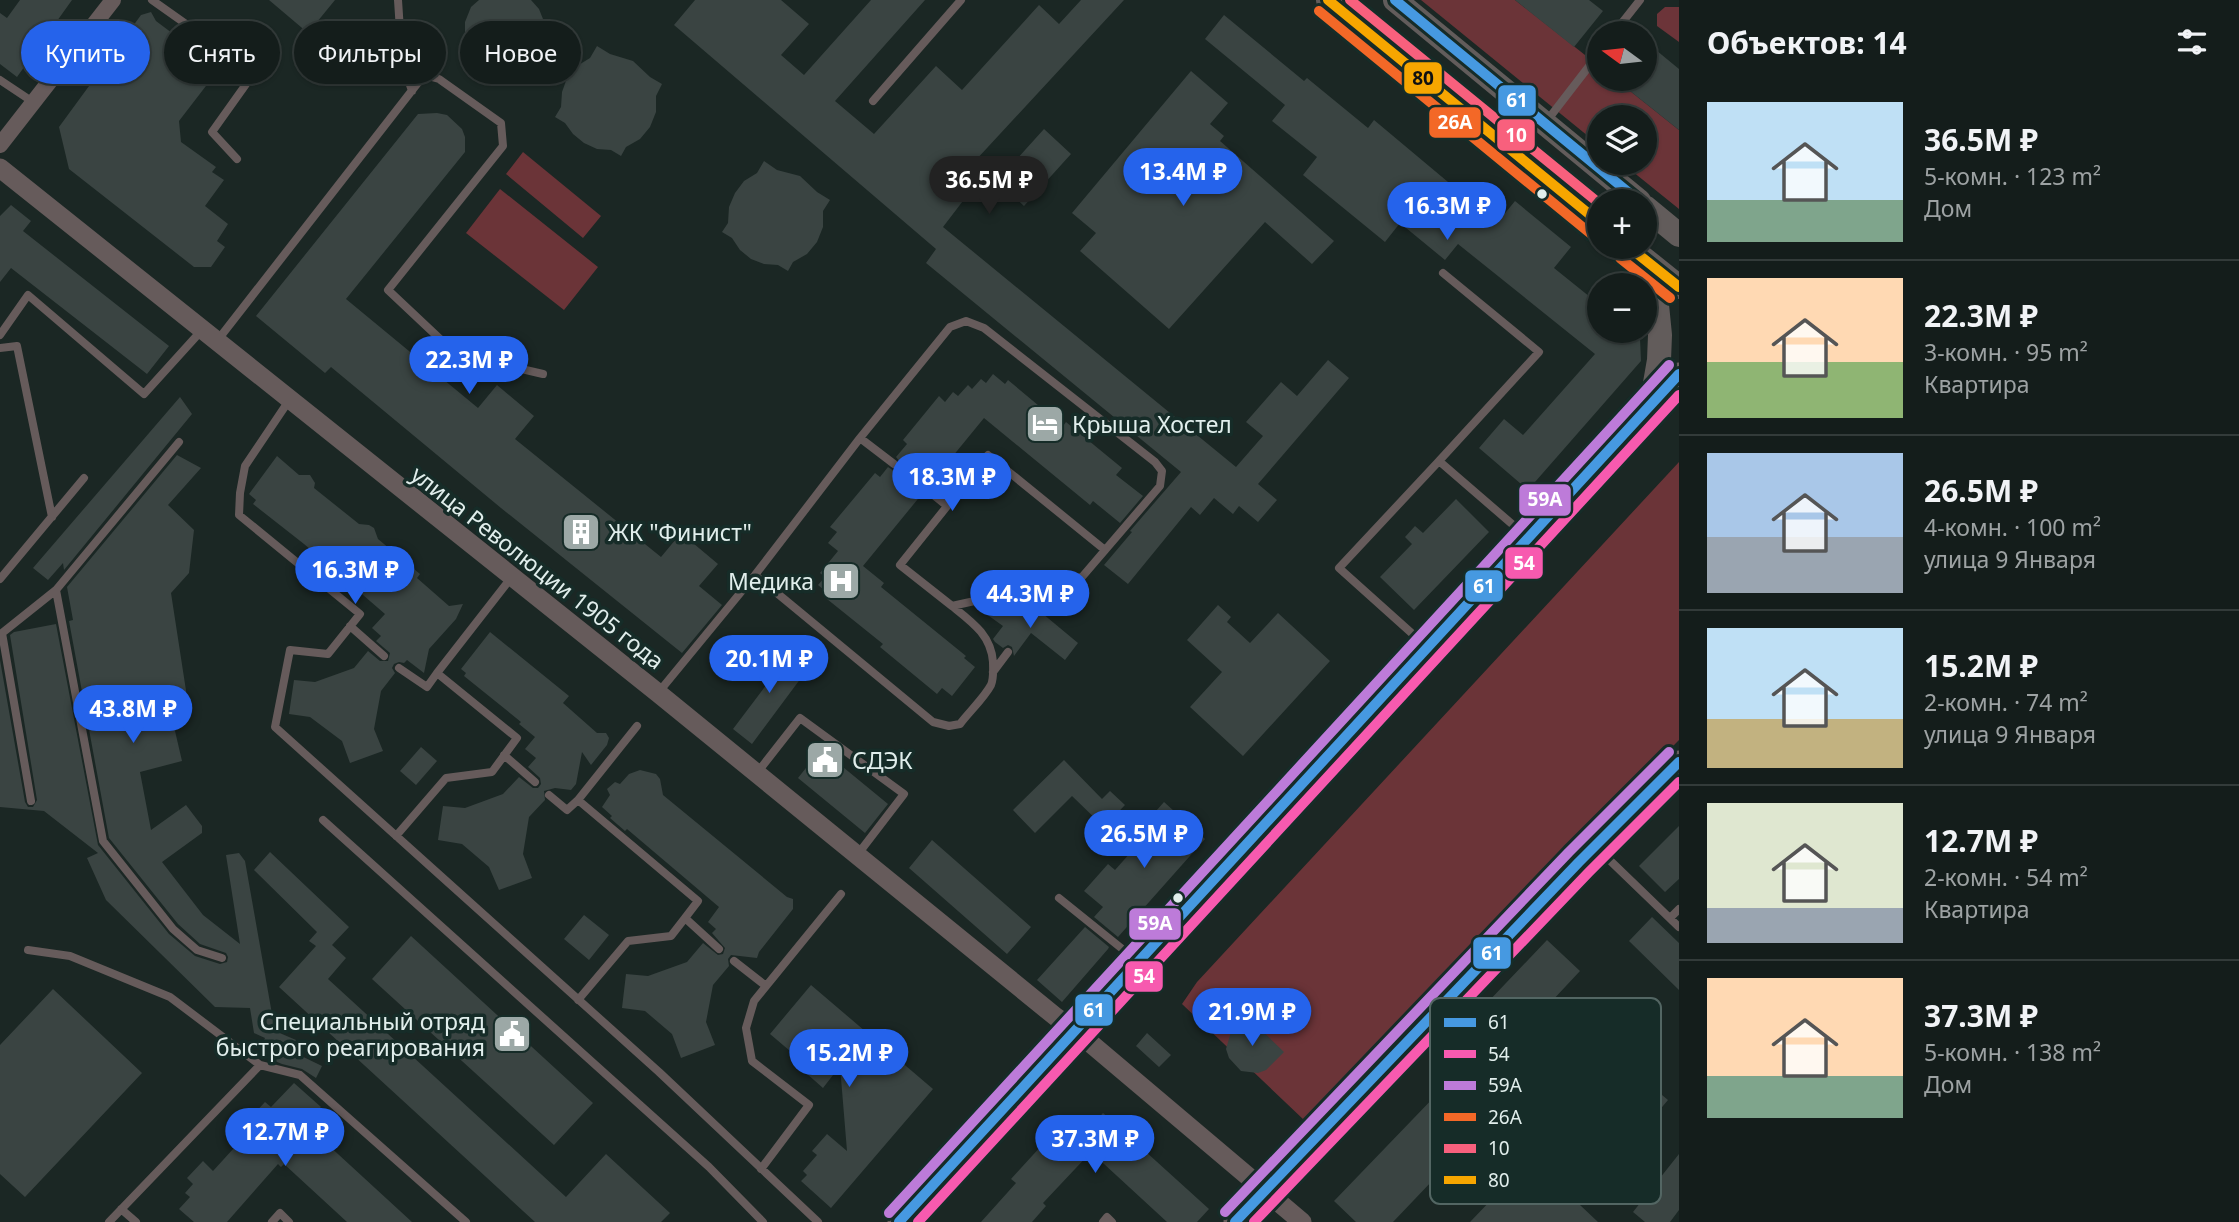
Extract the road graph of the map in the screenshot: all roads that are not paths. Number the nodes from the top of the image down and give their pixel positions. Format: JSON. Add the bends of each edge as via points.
{"nodes":[{"id":1,"x":113,"y":0,"type":"edge"},
{"id":2,"x":152,"y":0,"type":"edge"},
{"id":3,"x":398,"y":0,"type":"edge"},
{"id":4,"x":961,"y":0,"type":"edge"},
{"id":5,"x":1328,"y":0,"type":"edge"},
{"id":6,"x":1395,"y":0,"type":"edge"},
{"id":7,"x":1627,"y":0,"type":"edge"},
{"id":8,"x":1637,"y":3,"type":"edge"},
{"id":9,"x":1623,"y":21,"type":"edge"},
{"id":10,"x":1587,"y":69,"type":"edge"},
{"id":11,"x":0,"y":80,"type":"edge"},
{"id":12,"x":412,"y":91,"type":"junction"},
{"id":13,"x":873,"y":101,"type":"dead end"},
{"id":14,"x":33,"y":102,"type":"junction"},
{"id":15,"x":1545,"y":123,"type":"junction"},
{"id":16,"x":0,"y":145,"type":"edge"},
{"id":17,"x":237,"y":159,"type":"dead end"},
{"id":18,"x":0,"y":167,"type":"edge"},
{"id":19,"x":1625,"y":189,"type":"edge"},
{"id":20,"x":1587,"y":212,"type":"edge"},
{"id":21,"x":1657,"y":217,"type":"edge"},
{"id":22,"x":1679,"y":235,"type":"edge"},
{"id":23,"x":1639,"y":259,"type":"edge"},
{"id":24,"x":1643,"y":259,"type":"edge"},
{"id":25,"x":1443,"y":273,"type":"dead end"},
{"id":26,"x":1679,"y":287,"type":"edge"},
{"id":27,"x":0,"y":335,"type":"edge"},
{"id":28,"x":210,"y":335,"type":"junction"},
{"id":29,"x":0,"y":348,"type":"edge"},
{"id":30,"x":543,"y":373,"type":"dead end"},
{"id":31,"x":1679,"y":374,"type":"edge"},
{"id":32,"x":290,"y":400,"type":"junction"},
{"id":33,"x":1651,"y":406,"type":"junction"},
{"id":34,"x":860,"y":438,"type":"junction"},
{"id":35,"x":179,"y":442,"type":"dead end"},
{"id":36,"x":1440,"y":461,"type":"junction"},
{"id":37,"x":894,"y":464,"type":"dead end"},
{"id":38,"x":84,"y":478,"type":"dead end"},
{"id":39,"x":926,"y":489,"type":"dead end"},
{"id":40,"x":947,"y":506,"type":"junction"},
{"id":41,"x":52,"y":517,"type":"junction"},
{"id":42,"x":1529,"y":539,"type":"junction"},
{"id":43,"x":1105,"y":550,"type":"junction"},
{"id":44,"x":755,"y":575,"type":"junction"},
{"id":45,"x":511,"y":578,"type":"junction"},
{"id":46,"x":0,"y":579,"type":"edge"},
{"id":47,"x":56,"y":590,"type":"junction"},
{"id":48,"x":952,"y":606,"type":"junction"},
{"id":49,"x":350,"y":626,"type":"junction"},
{"id":50,"x":1,"y":634,"type":"edge"},
{"id":51,"x":1428,"y":648,"type":"junction"},
{"id":52,"x":1008,"y":652,"type":"dead end"},
{"id":53,"x":384,"y":656,"type":"dead end"},
{"id":54,"x":399,"y":668,"type":"dead end"},
{"id":55,"x":993,"y":672,"type":"junction"},
{"id":56,"x":437,"y":673,"type":"junction"},
{"id":57,"x":658,"y":693,"type":"junction"},
{"id":58,"x":637,"y":726,"type":"dead end"},
{"id":59,"x":504,"y":755,"type":"junction"},
{"id":60,"x":1679,"y":762,"type":"edge"},
{"id":61,"x":757,"y":773,"type":"junction"},
{"id":62,"x":535,"y":782,"type":"dead end"},
{"id":63,"x":549,"y":795,"type":"dead end"},
{"id":64,"x":578,"y":800,"type":"junction"},
{"id":65,"x":31,"y":801,"type":"dead end"},
{"id":66,"x":323,"y":820,"type":"dead end"},
{"id":67,"x":396,"y":836,"type":"junction"},
{"id":68,"x":1596,"y":847,"type":"junction"},
{"id":69,"x":858,"y":854,"type":"junction"},
{"id":70,"x":841,"y":894,"type":"dead end"},
{"id":71,"x":1059,"y":898,"type":"dead end"},
{"id":72,"x":1679,"y":909,"type":"edge"},
{"id":73,"x":685,"y":918,"type":"junction"},
{"id":74,"x":1670,"y":918,"type":"junction"},
{"id":75,"x":1679,"y":928,"type":"edge"},
{"id":76,"x":719,"y":949,"type":"dead end"},
{"id":77,"x":28,"y":950,"type":"dead end"},
{"id":78,"x":222,"y":958,"type":"dead end"},
{"id":79,"x":734,"y":961,"type":"dead end"},
{"id":80,"x":1139,"y":962,"type":"junction"},
{"id":81,"x":765,"y":986,"type":"junction"},
{"id":82,"x":1449,"y":998,"type":"edge"},
{"id":83,"x":578,"y":1000,"type":"junction"},
{"id":84,"x":1430,"y":1018,"type":"edge"},
{"id":85,"x":1076,"y":1031,"type":"junction"},
{"id":86,"x":260,"y":1065,"type":"junction"},
{"id":87,"x":761,"y":1169,"type":"junction"},
{"id":88,"x":1264,"y":1192,"type":"junction"},
{"id":89,"x":121,"y":1209,"type":"junction"},
{"id":90,"x":109,"y":1222,"type":"edge"},
{"id":91,"x":136,"y":1222,"type":"edge"},
{"id":92,"x":272,"y":1222,"type":"edge"},
{"id":93,"x":289,"y":1222,"type":"edge"},
{"id":94,"x":466,"y":1222,"type":"edge"},
{"id":95,"x":763,"y":1222,"type":"edge"},
{"id":96,"x":818,"y":1222,"type":"edge"},
{"id":97,"x":899,"y":1222,"type":"edge"},
{"id":98,"x":1103,"y":1222,"type":"edge"},
{"id":99,"x":1112,"y":1222,"type":"edge"},
{"id":100,"x":1235,"y":1222,"type":"edge"},
{"id":101,"x":1302,"y":1222,"type":"edge"}],
"edges":[{"from":1,"to":14,"type":"street"},
{"from":2,"to":17,"type":"lane","via":[[234,58],[249,80],[212,132]]},
{"from":3,"to":12,"type":"lane","via":[[402,61]]},
{"from":4,"to":13,"type":"lane"},
{"from":5,"to":20,"type":"main road"},
{"from":6,"to":15,"type":"main road"},
{"from":7,"to":8,"type":"lane"},
{"from":8,"to":9,"type":"lane"},
{"from":10,"to":15,"type":"lane"},
{"from":11,"to":14,"type":"lane"},
{"from":12,"to":28,"type":"lane"},
{"from":12,"to":30,"type":"lane","via":[[424,75],[439,79],[501,123],[503,146],[388,290],[456,354]]},
{"from":14,"to":16,"type":"street"},
{"from":15,"to":19,"type":"main road"},
{"from":18,"to":28,"type":"street","name":"улица Революции 1905 года"},
{"from":21,"to":22,"type":"main road"},
{"from":23,"to":33,"type":"main road","via":[[1648,268],[1660,335]]},
{"from":24,"to":26,"type":"main road"},
{"from":25,"to":36,"type":"lane","via":[[1539,352]]},
{"from":27,"to":28,"type":"lane","via":[[28,295],[144,394]]},
{"from":28,"to":32,"type":"street","name":"улица Революции 1905 года"},
{"from":29,"to":41,"type":"lane","via":[[17,346]]},
{"from":31,"to":33,"type":"main road"},
{"from":32,"to":45,"type":"street","name":"улица Революции 1905 года"},
{"from":32,"to":49,"type":"lane","via":[[245,467],[240,515],[359,614]]},
{"from":33,"to":42,"type":"main road"},
{"from":34,"to":37,"type":"lane"},
{"from":34,"to":43,"type":"lane","via":[[950,327],[965,321],[984,328],[1162,471],[1160,486]]},
{"from":34,"to":44,"type":"lane"},
{"from":35,"to":47,"type":"lane"},
{"from":36,"to":42,"type":"lane"},
{"from":36,"to":51,"type":"lane","via":[[1339,568]]},
{"from":38,"to":41,"type":"lane"},
{"from":39,"to":40,"type":"lane"},
{"from":40,"to":43,"type":"lane","via":[[988,455]]},
{"from":40,"to":48,"type":"lane","via":[[900,565]]},
{"from":41,"to":46,"type":"lane"},
{"from":42,"to":51,"type":"main road"},
{"from":43,"to":48,"type":"lane","via":[[1082,577]]},
{"from":44,"to":55,"type":"lane","via":[[933,723],[960,724],[991,684]]},
{"from":44,"to":57,"type":"lane"},
{"from":45,"to":56,"type":"lane"},
{"from":45,"to":57,"type":"street","name":"улица Революции 1905 года"},
{"from":47,"to":50,"type":"lane"},
{"from":47,"to":78,"type":"lane","via":[[103,841],[173,929],[197,950]]},
{"from":48,"to":55,"type":"lane","via":[[995,648]]},
{"from":49,"to":53,"type":"lane"},
{"from":49,"to":67,"type":"lane","via":[[328,654],[290,650],[275,727]]},
{"from":50,"to":65,"type":"lane"},
{"from":51,"to":80,"type":"main road"},
{"from":52,"to":55,"type":"lane"},
{"from":54,"to":56,"type":"lane","via":[[427,687]]},
{"from":56,"to":59,"type":"lane","via":[[517,738]]},
{"from":57,"to":61,"type":"street","name":"улица Революции 1905 года"},
{"from":58,"to":64,"type":"lane"},
{"from":59,"to":62,"type":"lane"},
{"from":59,"to":67,"type":"lane","via":[[492,772],[446,778]]},
{"from":60,"to":68,"type":"main road"},
{"from":61,"to":69,"type":"street","name":"улица Революции 1905 года"},
{"from":61,"to":69,"type":"lane","via":[[800,718],[904,794]]},
{"from":63,"to":64,"type":"lane","via":[[567,810]]},
{"from":64,"to":73,"type":"lane","via":[[698,901]]},
{"from":66,"to":95,"type":"lane","via":[[709,1167]]},
{"from":67,"to":83,"type":"lane"},
{"from":68,"to":74,"type":"lane"},
{"from":68,"to":82,"type":"main road"},
{"from":69,"to":85,"type":"street","name":"улица Революции 1905 года"},
{"from":70,"to":81,"type":"lane"},
{"from":71,"to":80,"type":"lane"},
{"from":72,"to":74,"type":"lane"},
{"from":73,"to":76,"type":"lane"},
{"from":73,"to":83,"type":"lane","via":[[671,936],[628,941]]},
{"from":74,"to":75,"type":"lane"},
{"from":77,"to":86,"type":"lane","via":[[70,956],[170,997]]},
{"from":79,"to":81,"type":"lane"},
{"from":80,"to":85,"type":"main road"},
{"from":81,"to":87,"type":"lane","via":[[754,1000],[746,1028],[752,1061],[809,1105]]},
{"from":83,"to":87,"type":"lane"},
{"from":84,"to":88,"type":"main road"},
{"from":85,"to":88,"type":"street","name":"улица Революции 1905 года"},
{"from":85,"to":97,"type":"main road"},
{"from":86,"to":89,"type":"lane"},
{"from":86,"to":94,"type":"lane","via":[[300,1075]]},
{"from":87,"to":96,"type":"lane"},
{"from":88,"to":100,"type":"main road"},
{"from":88,"to":101,"type":"street","name":"улица Революции 1905 года"},
{"from":89,"to":90,"type":"lane"},
{"from":89,"to":91,"type":"lane"},
{"from":92,"to":93,"type":"lane","via":[[280,1213]]},
{"from":98,"to":99,"type":"lane","via":[[1107,1217]]}]}
